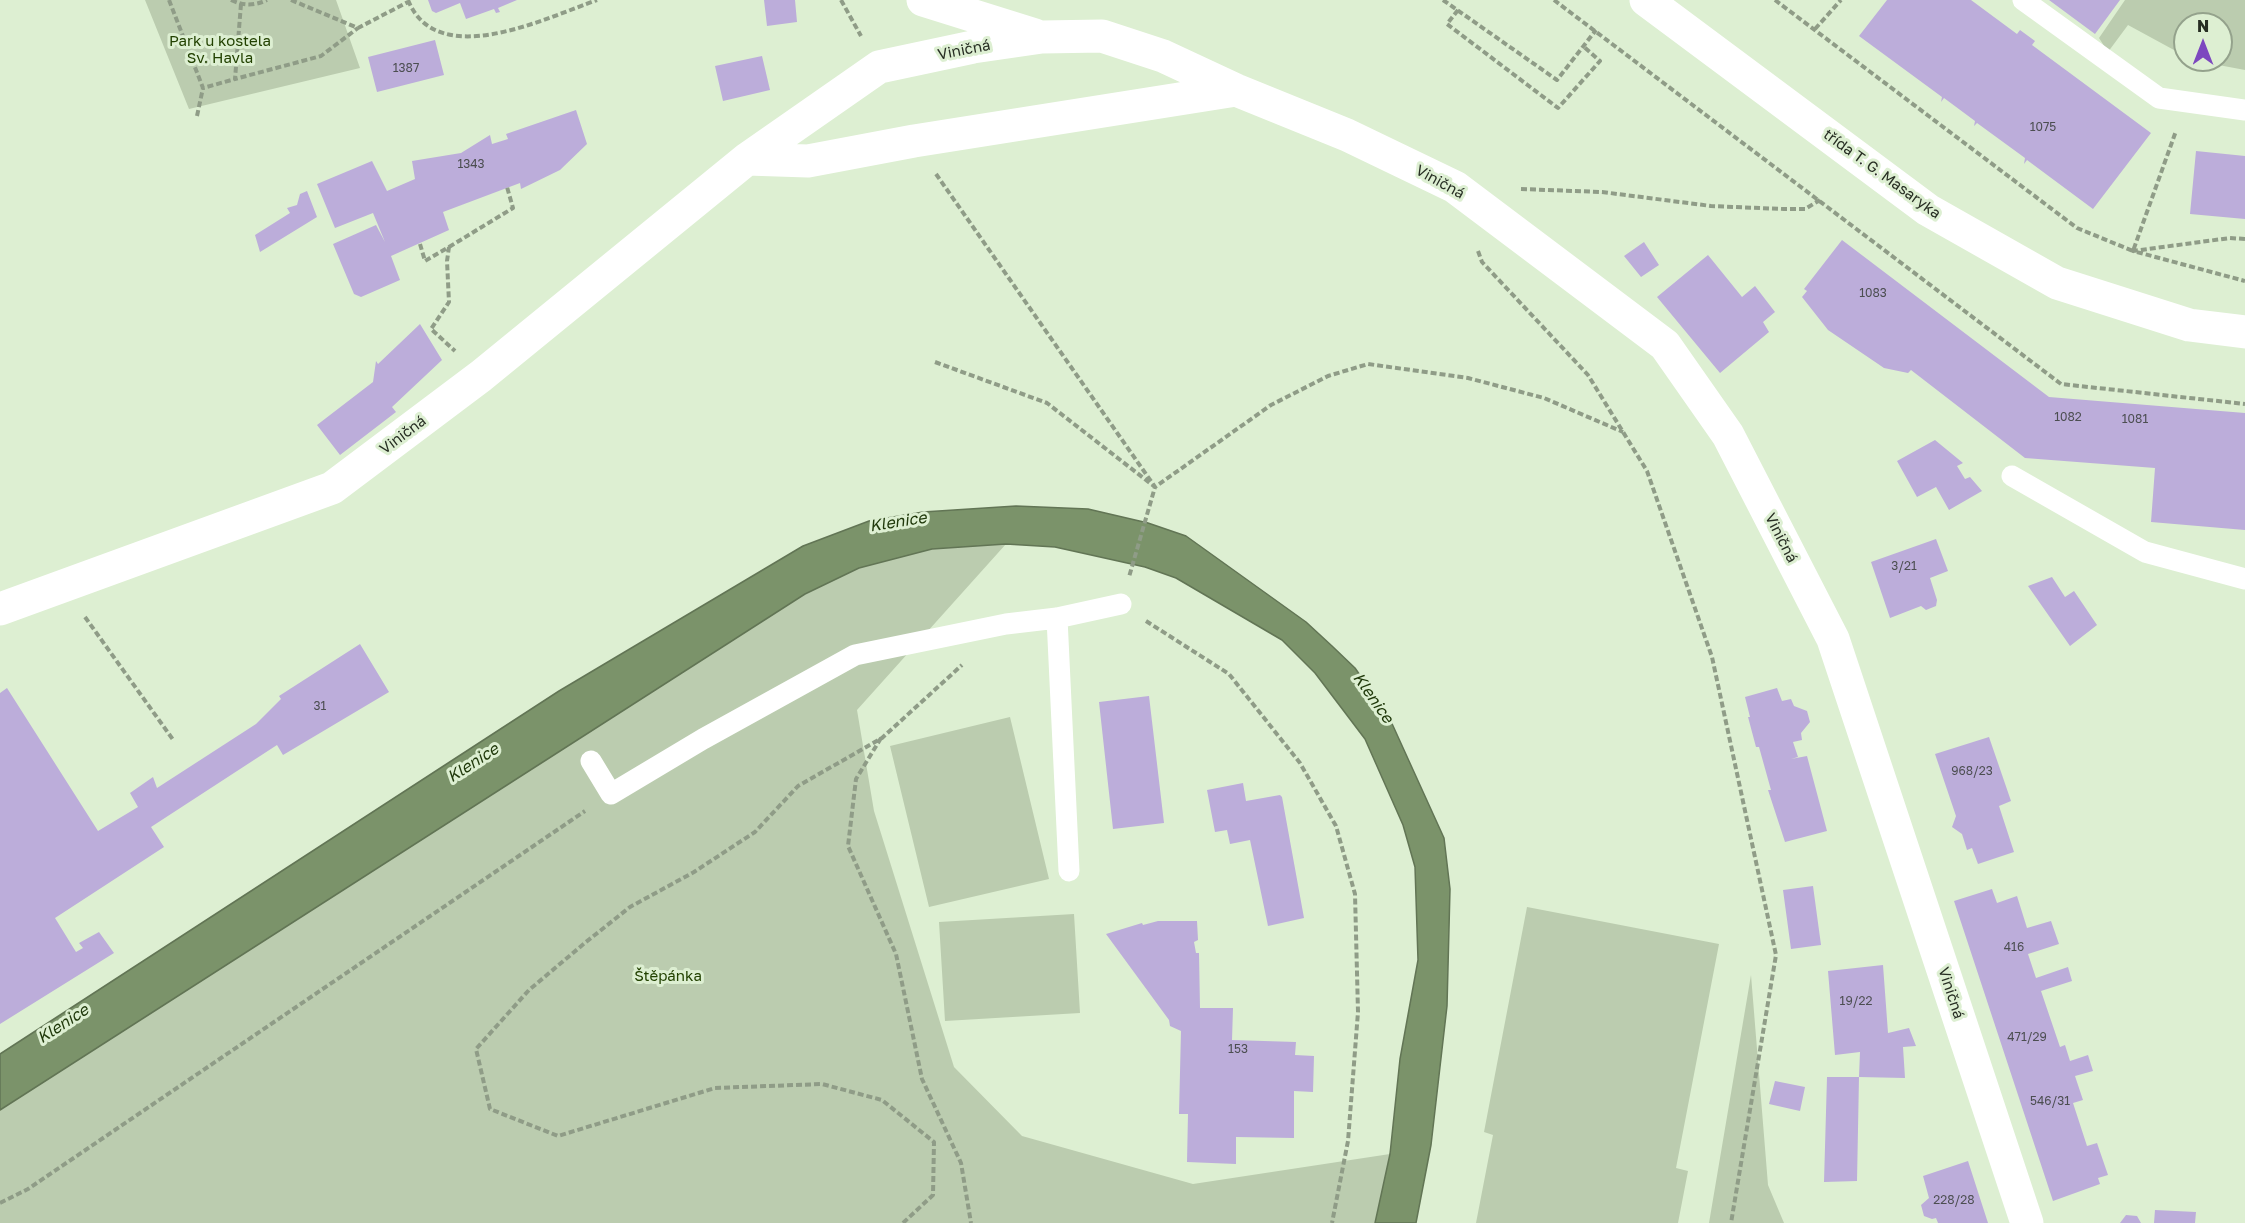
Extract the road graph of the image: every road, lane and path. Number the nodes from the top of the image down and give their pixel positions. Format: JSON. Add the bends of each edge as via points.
{"nodes":[{"id":1,"x":169,"y":0,"type":"edge"},
{"id":2,"x":231,"y":0,"type":"edge"},
{"id":3,"x":267,"y":0,"type":"edge"},
{"id":4,"x":291,"y":0,"type":"edge"},
{"id":5,"x":597,"y":0,"type":"edge"},
{"id":6,"x":923,"y":0,"type":"edge"},
{"id":7,"x":1443,"y":0,"type":"edge"},
{"id":8,"x":1554,"y":0,"type":"edge"},
{"id":9,"x":1646,"y":0,"type":"edge"},
{"id":10,"x":1775,"y":0,"type":"edge"},
{"id":11,"x":1841,"y":0,"type":"edge"},
{"id":12,"x":2023,"y":0,"type":"edge"},
{"id":13,"x":408,"y":1,"type":"edge"},
{"id":14,"x":242,"y":4,"type":"junction"},
{"id":15,"x":1458,"y":10,"type":"junction"},
{"id":16,"x":357,"y":28,"type":"junction"},
{"id":17,"x":1815,"y":29,"type":"junction"},
{"id":18,"x":1596,"y":30,"type":"junction"},
{"id":19,"x":1042,"y":37,"type":"junction"},
{"id":20,"x":1584,"y":47,"type":"junction"},
{"id":21,"x":235,"y":79,"type":"junction"},
{"id":22,"x":203,"y":88,"type":"junction"},
{"id":23,"x":1236,"y":90,"type":"junction"},
{"id":24,"x":2187,"y":102,"type":"junction"},
{"id":25,"x":2245,"y":110,"type":"edge"},
{"id":26,"x":196,"y":116,"type":"dead end"},
{"id":27,"x":914,"y":141,"type":"junction"},
{"id":28,"x":747,"y":159,"type":"junction"},
{"id":29,"x":507,"y":187,"type":"dead end"},
{"id":30,"x":1512,"y":189,"type":"dead end"},
{"id":31,"x":1820,"y":200,"type":"junction"},
{"id":32,"x":2245,"y":239,"type":"edge"},
{"id":33,"x":1475,"y":241,"type":"dead end"},
{"id":34,"x":420,"y":244,"type":"dead end"},
{"id":35,"x":449,"y":247,"type":"junction"},
{"id":36,"x":2133,"y":250,"type":"junction"},
{"id":37,"x":2245,"y":281,"type":"edge"},
{"id":38,"x":2245,"y":332,"type":"edge"},
{"id":39,"x":935,"y":362,"type":"dead end"},
{"id":40,"x":481,"y":376,"type":"junction"},
{"id":41,"x":2245,"y":404,"type":"edge"},
{"id":42,"x":1623,"y":432,"type":"junction"},
{"id":43,"x":2012,"y":476,"type":"dead end"},
{"id":44,"x":1155,"y":487,"type":"junction"},
{"id":45,"x":1131,"y":572,"type":"dead end"},
{"id":46,"x":2245,"y":579,"type":"edge"},
{"id":47,"x":1121,"y":604,"type":"joint"},
{"id":48,"x":0,"y":609,"type":"edge"},
{"id":49,"x":1058,"y":618,"type":"junction"},
{"id":50,"x":92,"y":626,"type":"dead end"},
{"id":51,"x":965,"y":662,"type":"dead end"},
{"id":52,"x":882,"y":738,"type":"junction"},
{"id":53,"x":174,"y":741,"type":"dead end"},
{"id":54,"x":591,"y":762,"type":"dead end"},
{"id":55,"x":611,"y":794,"type":"junction"},
{"id":56,"x":1069,"y":871,"type":"dead end"},
{"id":57,"x":0,"y":1203,"type":"edge"},
{"id":58,"x":903,"y":1223,"type":"edge"},
{"id":59,"x":971,"y":1223,"type":"edge"},
{"id":60,"x":1332,"y":1223,"type":"edge"},
{"id":61,"x":1731,"y":1223,"type":"edge"},
{"id":62,"x":2027,"y":1223,"type":"edge"}],
"edges":[{"from":1,"to":22,"type":"path"},
{"from":2,"to":14,"type":"path"},
{"from":3,"to":14,"type":"path","via":[[255,5]]},
{"from":4,"to":16,"type":"path"},
{"from":5,"to":13,"type":"path","via":[[506,33],[457,37],[425,27]]},
{"from":6,"to":19,"type":"street"},
{"from":7,"to":15,"type":"path"},
{"from":8,"to":18,"type":"path"},
{"from":9,"to":38,"type":"street","name":"třída T. G. Masaryka","via":[[1928,210],[2057,283],[2188,325]]},
{"from":10,"to":17,"type":"path"},
{"from":11,"to":17,"type":"path"},
{"from":12,"to":24,"type":"lane","via":[[2159,98]]},
{"from":13,"to":16,"type":"path"},
{"from":14,"to":21,"type":"path"},
{"from":15,"to":20,"type":"path","via":[[1557,81]]},
{"from":15,"to":20,"type":"path","via":[[1446,24],[1558,108],[1600,61]]},
{"from":16,"to":21,"type":"path","via":[[321,56]]},
{"from":17,"to":36,"type":"path","via":[[2077,228]]},
{"from":18,"to":20,"type":"path"},
{"from":18,"to":31,"type":"path"},
{"from":19,"to":23,"type":"street","name":"Viničná","via":[[1102,36],[1163,56]]},
{"from":19,"to":28,"type":"street","name":"Viničná","via":[[879,67]]},
{"from":21,"to":22,"type":"path"},
{"from":22,"to":26,"type":"path"},
{"from":23,"to":27,"type":"street"},
{"from":23,"to":62,"type":"street","name":"Viničná","via":[[1347,135],[1455,187],[1665,345],[1728,435],[1833,639]]},
{"from":24,"to":25,"type":"lane"},
{"from":24,"to":36,"type":"path"},
{"from":27,"to":28,"type":"street","via":[[808,161]]},
{"from":27,"to":44,"type":"path"},
{"from":28,"to":40,"type":"street","name":"Viničná"},
{"from":29,"to":35,"type":"path","via":[[513,208]]},
{"from":30,"to":31,"type":"path","via":[[1602,192],[1711,206],[1784,209],[1805,209]]},
{"from":31,"to":41,"type":"path","via":[[2061,384]]},
{"from":32,"to":36,"type":"path"},
{"from":33,"to":42,"type":"path","via":[[1482,262],[1588,375]]},
{"from":34,"to":35,"type":"path","via":[[425,261]]},
{"from":35,"to":40,"type":"path","via":[[449,302],[432,329]]},
{"from":36,"to":37,"type":"path"},
{"from":39,"to":44,"type":"path","via":[[1047,403]]},
{"from":40,"to":48,"type":"street","name":"Viničná","via":[[332,488]]},
{"from":42,"to":44,"type":"path","via":[[1544,398],[1468,378],[1368,364],[1328,376],[1271,405]]},
{"from":42,"to":61,"type":"path","via":[[1647,471],[1712,657],[1776,955]]},
{"from":43,"to":46,"type":"lane","via":[[2145,552]]},
{"from":44,"to":45,"type":"path"},
{"from":47,"to":49,"type":"lane"},
{"from":47,"to":60,"type":"path","via":[[1229,674],[1300,763],[1336,826],[1355,894],[1358,1011],[1348,1141]]},
{"from":49,"to":55,"type":"lane","via":[[1006,624],[855,655]]},
{"from":49,"to":56,"type":"lane"},
{"from":50,"to":53,"type":"path"},
{"from":51,"to":52,"type":"path"},
{"from":52,"to":58,"type":"path","via":[[798,786],[755,832],[630,907],[529,990],[476,1049],[489,1109],[558,1136],[715,1088],[822,1084],[882,1100],[934,1142],[933,1195]]},
{"from":52,"to":59,"type":"path","via":[[856,779],[848,846],[896,954],[922,1079],[962,1163]]},
{"from":54,"to":55,"type":"lane"},
{"from":55,"to":57,"type":"path","via":[[38,1182]]}]}
